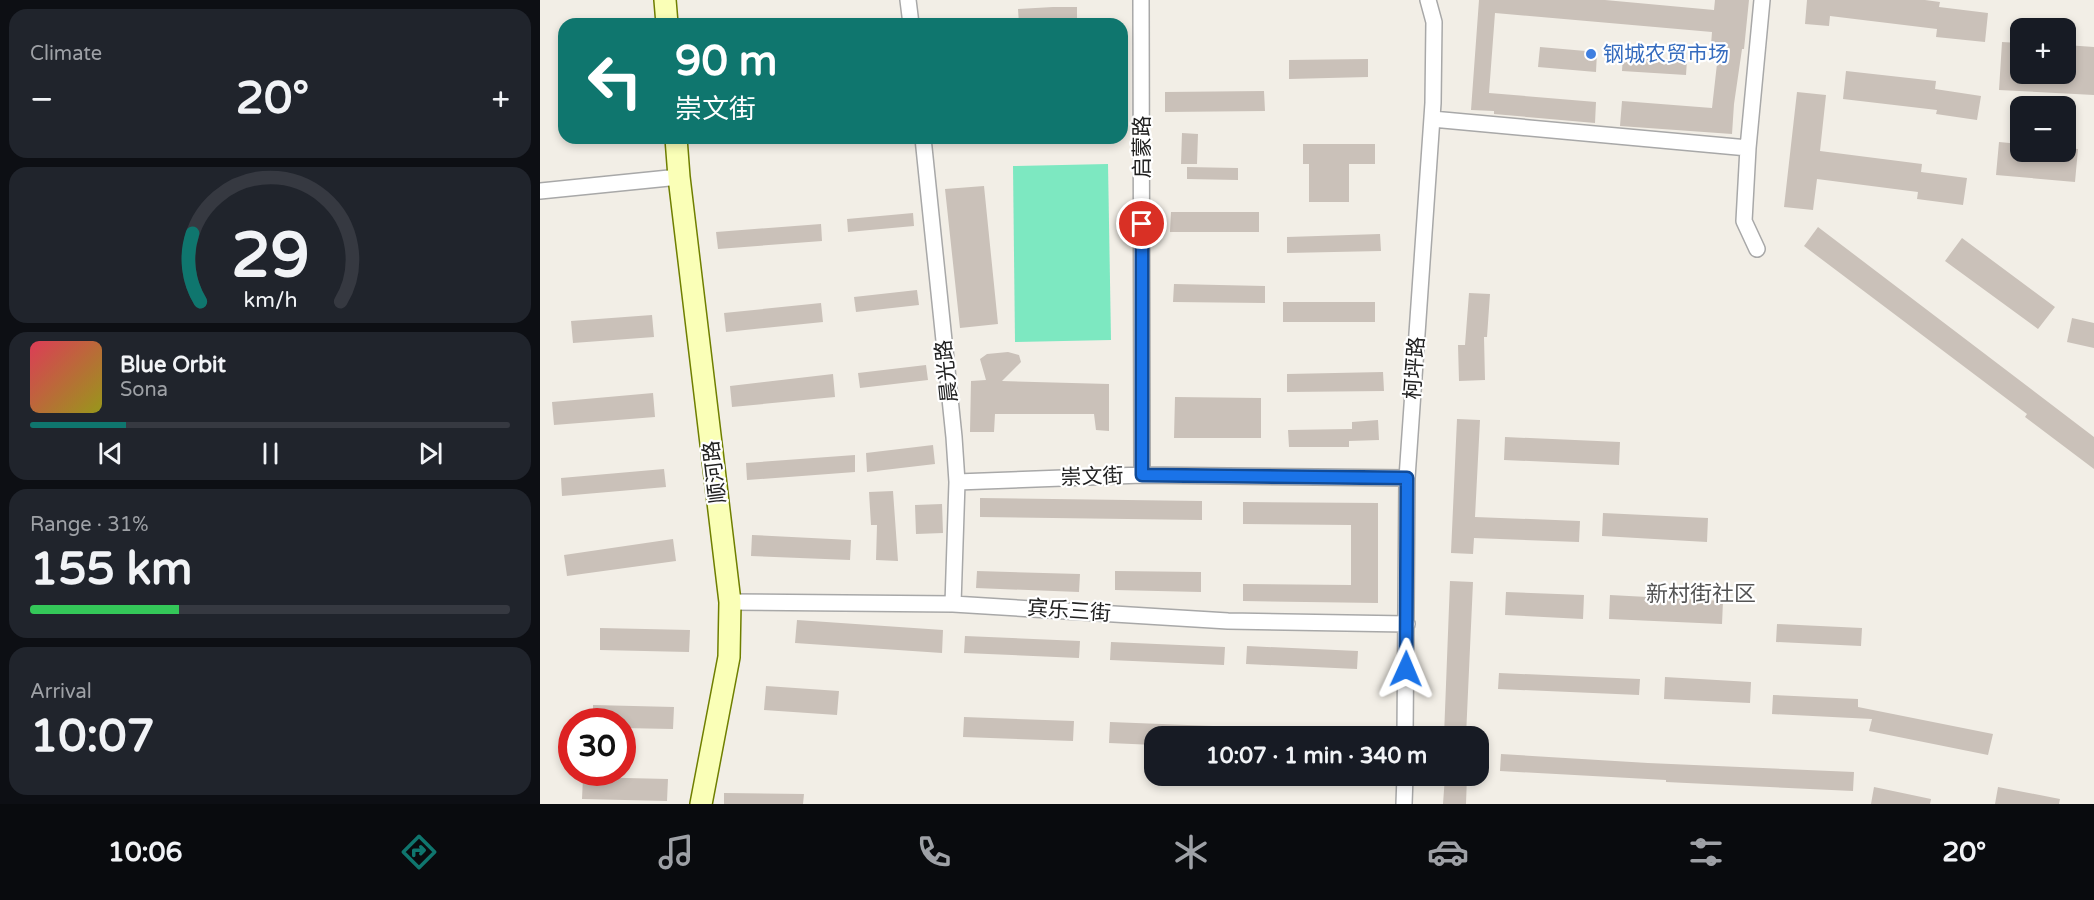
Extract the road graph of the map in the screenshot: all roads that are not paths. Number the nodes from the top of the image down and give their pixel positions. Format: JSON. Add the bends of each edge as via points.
{"nodes":[{"id":1,"x":665,"y":0,"type":"edge"},
{"id":2,"x":908,"y":0,"type":"edge"},
{"id":3,"x":1141,"y":0,"type":"edge"},
{"id":4,"x":1428,"y":0,"type":"edge"},
{"id":5,"x":1762,"y":0,"type":"edge"},
{"id":6,"x":666,"y":18,"type":"edge"},
{"id":7,"x":910,"y":18,"type":"edge"},
{"id":8,"x":1432,"y":119,"type":"junction"},
{"id":9,"x":676,"y":144,"type":"edge"},
{"id":10,"x":924,"y":144,"type":"edge"},
{"id":11,"x":1748,"y":148,"type":"junction"},
{"id":12,"x":679,"y":177,"type":"junction"},
{"id":13,"x":540,"y":191,"type":"edge"},
{"id":14,"x":1757,"y":249,"type":"dead end"},
{"id":15,"x":1142,"y":475,"type":"junction"},
{"id":16,"x":1407,"y":478,"type":"junction"},
{"id":17,"x":957,"y":482,"type":"junction"},
{"id":18,"x":730,"y":602,"type":"junction"},
{"id":19,"x":953,"y":604,"type":"junction"},
{"id":20,"x":1407,"y":624,"type":"junction"},
{"id":21,"x":1405,"y":726,"type":"edge"},
{"id":22,"x":1405,"y":786,"type":"edge"},
{"id":23,"x":701,"y":804,"type":"edge"},
{"id":24,"x":1404,"y":804,"type":"edge"}],
"edges":[{"from":1,"to":6,"type":"street"},
{"from":2,"to":7,"type":"street"},
{"from":3,"to":15,"type":"street","name":"启蒙路"},
{"from":4,"to":8,"type":"street","name":"柯坪路","via":[[1434,22]]},
{"from":5,"to":11,"type":"street"},
{"from":8,"to":11,"type":"street"},
{"from":8,"to":16,"type":"street","name":"柯坪路"},
{"from":9,"to":12,"type":"street","name":"顺河路"},
{"from":10,"to":17,"type":"street","name":"晨光路"},
{"from":11,"to":14,"type":"street","via":[[1744,221]]},
{"from":12,"to":13,"type":"street"},
{"from":12,"to":18,"type":"street","name":"顺河路"},
{"from":15,"to":16,"type":"street","name":"崇文街"},
{"from":15,"to":17,"type":"street","name":"崇文街"},
{"from":16,"to":20,"type":"street","name":"柯坪路"},
{"from":17,"to":19,"type":"street","name":"晨光路"},
{"from":18,"to":19,"type":"street","name":"宾乐三街"},
{"from":18,"to":23,"type":"street","name":"顺河路","via":[[729,657]]},
{"from":19,"to":20,"type":"street","name":"宾乐三街","via":[[1228,621]]},
{"from":20,"to":21,"type":"street","name":"柯坪路"},
{"from":22,"to":24,"type":"street"}]}
